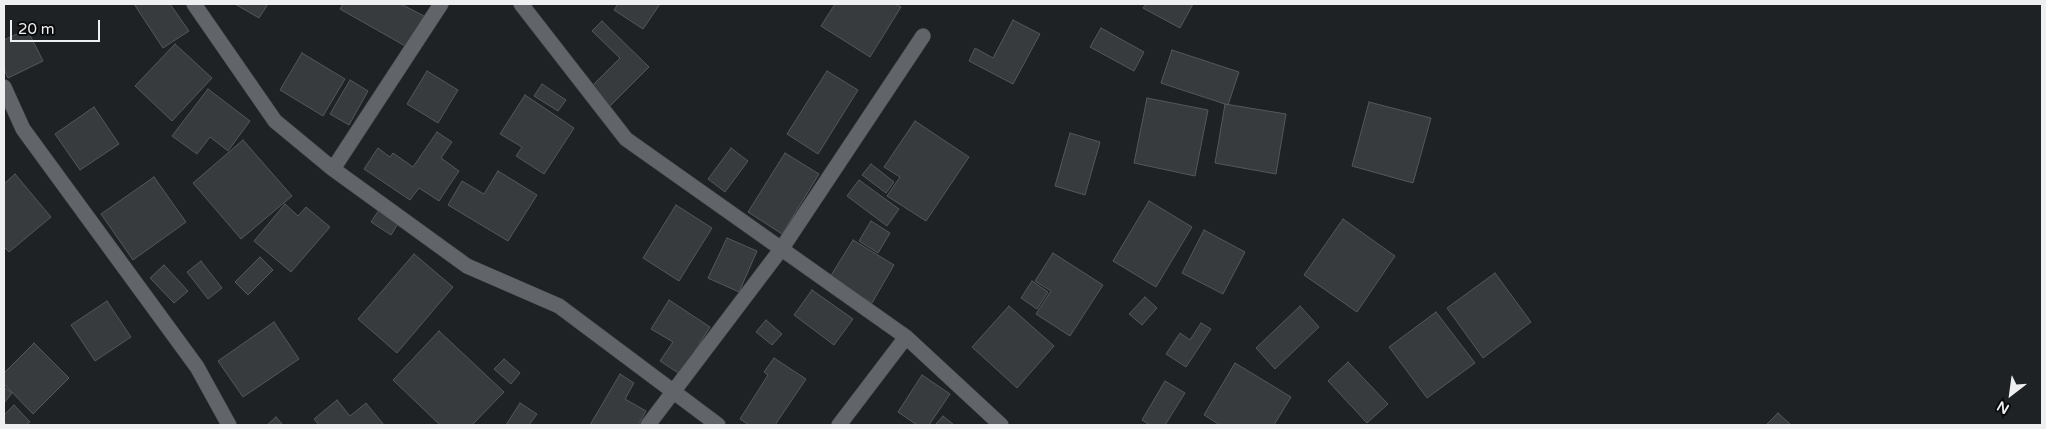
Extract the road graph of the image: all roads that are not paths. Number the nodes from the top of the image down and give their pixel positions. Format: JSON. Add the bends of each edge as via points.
{"nodes":[{"id":1,"x":194,"y":4,"type":"edge"},
{"id":2,"x":441,"y":4,"type":"edge"},
{"id":3,"x":521,"y":4,"type":"edge"},
{"id":4,"x":923,"y":36,"type":"dead end"},
{"id":5,"x":4,"y":87,"type":"edge"},
{"id":6,"x":333,"y":169,"type":"junction"},
{"id":7,"x":782,"y":248,"type":"junction"},
{"id":8,"x":906,"y":337,"type":"junction"},
{"id":9,"x":673,"y":392,"type":"junction"},
{"id":10,"x":228,"y":425,"type":"edge"},
{"id":11,"x":648,"y":425,"type":"edge"},
{"id":12,"x":718,"y":425,"type":"edge"},
{"id":13,"x":839,"y":425,"type":"edge"},
{"id":14,"x":1001,"y":425,"type":"edge"}],
"edges":[{"from":1,"to":6,"type":"street","via":[[275,121]]},
{"from":2,"to":6,"type":"street"},
{"from":3,"to":7,"type":"street","via":[[626,138]]},
{"from":4,"to":7,"type":"street"},
{"from":5,"to":10,"type":"street","via":[[23,129],[197,366]]},
{"from":6,"to":9,"type":"street","via":[[467,266],[559,306]]},
{"from":7,"to":8,"type":"street"},
{"from":7,"to":9,"type":"street"},
{"from":8,"to":13,"type":"street"},
{"from":8,"to":14,"type":"street"},
{"from":9,"to":11,"type":"street"},
{"from":9,"to":12,"type":"street"}]}
